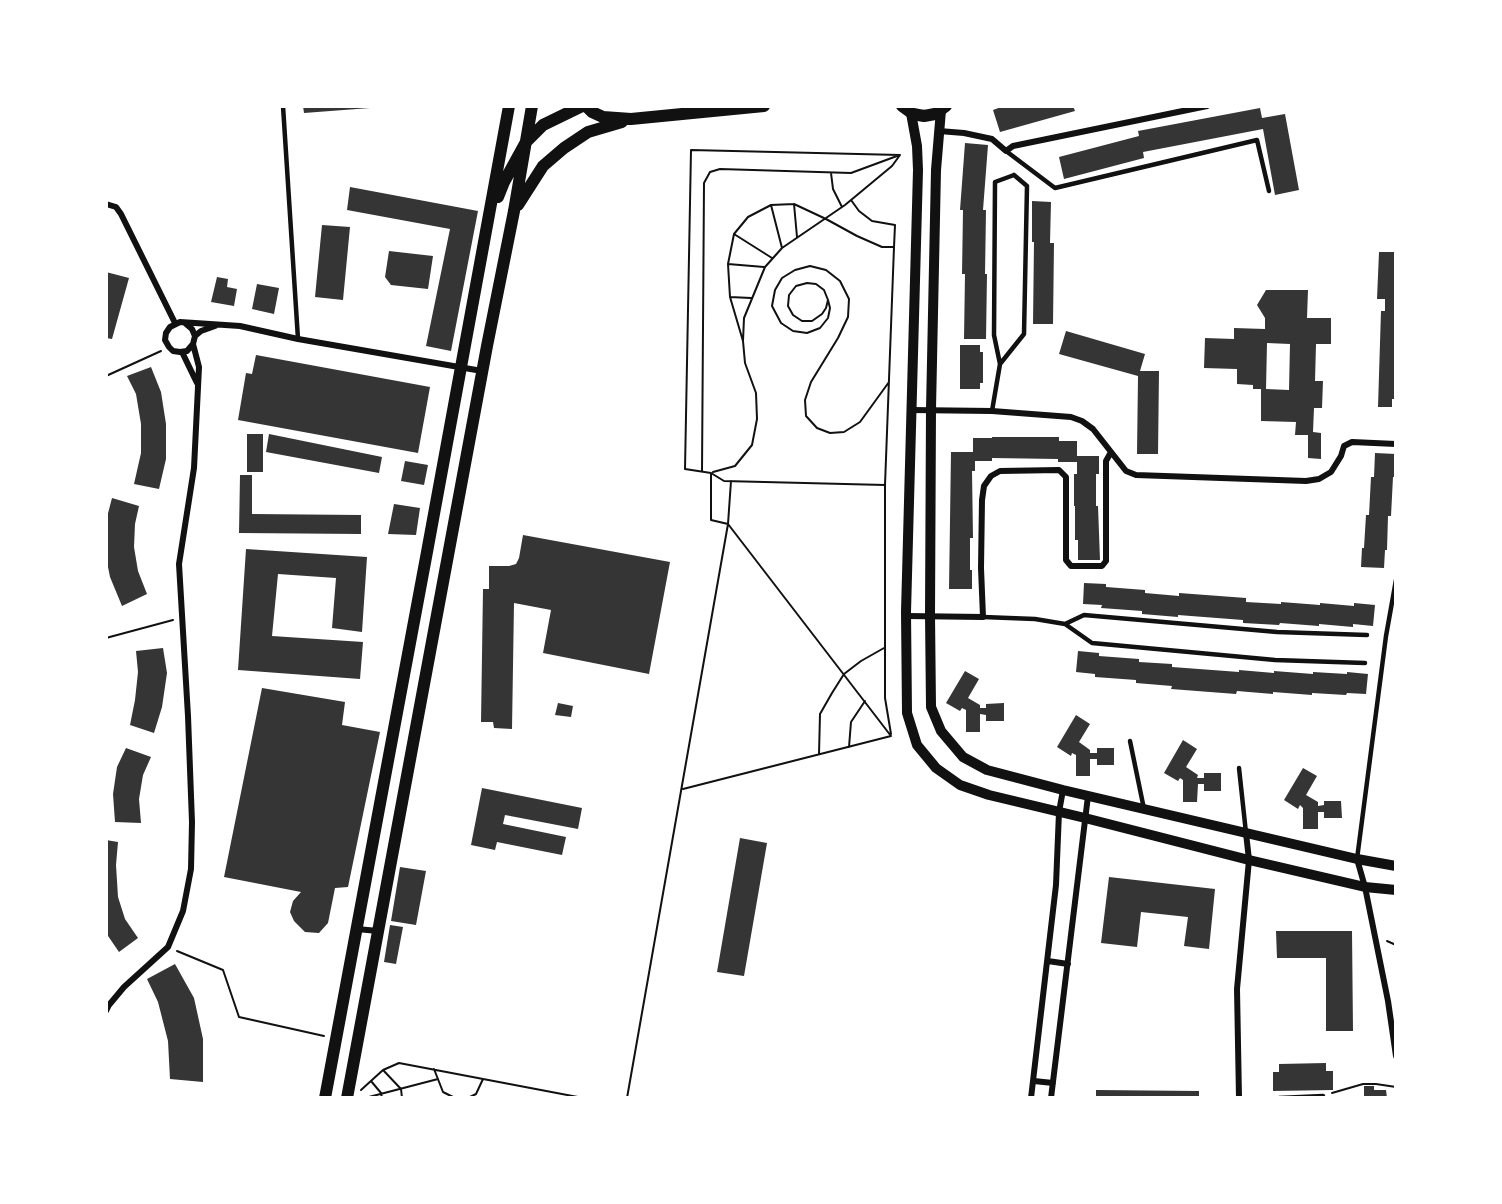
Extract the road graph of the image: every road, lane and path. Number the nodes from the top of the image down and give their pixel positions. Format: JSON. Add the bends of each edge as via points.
{"nodes":[{"id":1,"x":283,"y":106,"type":"edge"},
{"id":2,"x":509,"y":106,"type":"edge"},
{"id":3,"x":532,"y":106,"type":"edge"},
{"id":4,"x":584,"y":106,"type":"edge"},
{"id":5,"x":764,"y":106,"type":"edge"},
{"id":6,"x":1207,"y":106,"type":"edge"},
{"id":7,"x":943,"y":108,"type":"edge"},
{"id":8,"x":906,"y":110,"type":"edge"},
{"id":9,"x":631,"y":119,"type":"junction"},
{"id":10,"x":939,"y":131,"type":"junction"},
{"id":11,"x":526,"y":142,"type":"junction"},
{"id":12,"x":1006,"y":151,"type":"junction"},
{"id":13,"x":900,"y":155,"type":"junction"},
{"id":14,"x":1023,"y":164,"type":"junction"},
{"id":15,"x":831,"y":172,"type":"junction"},
{"id":16,"x":1014,"y":175,"type":"junction"},
{"id":17,"x":1269,"y":191,"type":"dead end"},
{"id":18,"x":851,"y":200,"type":"junction"},
{"id":19,"x":106,"y":204,"type":"edge"},
{"id":20,"x":794,"y":204,"type":"junction"},
{"id":21,"x":771,"y":205,"type":"junction"},
{"id":22,"x":842,"y":207,"type":"junction"},
{"id":23,"x":514,"y":211,"type":"junction"},
{"id":24,"x":826,"y":219,"type":"junction"},
{"id":25,"x":487,"y":226,"type":"junction"},
{"id":26,"x":734,"y":234,"type":"junction"},
{"id":27,"x":797,"y":238,"type":"junction"},
{"id":28,"x":894,"y":247,"type":"junction"},
{"id":29,"x":782,"y":248,"type":"junction"},
{"id":30,"x":773,"y":259,"type":"junction"},
{"id":31,"x":728,"y":264,"type":"junction"},
{"id":32,"x":765,"y":267,"type":"junction"},
{"id":33,"x":730,"y":297,"type":"junction"},
{"id":34,"x":753,"y":298,"type":"junction"},
{"id":35,"x":828,"y":300,"type":"junction"},
{"id":36,"x":175,"y":323,"type":"junction"},
{"id":37,"x":185,"y":323,"type":"junction"},
{"id":38,"x":218,"y":325,"type":"junction"},
{"id":39,"x":195,"y":336,"type":"junction"},
{"id":40,"x":298,"y":339,"type":"junction"},
{"id":41,"x":743,"y":341,"type":"junction"},
{"id":42,"x":194,"y":344,"type":"junction"},
{"id":43,"x":169,"y":347,"type":"junction"},
{"id":44,"x":182,"y":352,"type":"junction"},
{"id":45,"x":1000,"y":364,"type":"junction"},
{"id":46,"x":461,"y":367,"type":"junction"},
{"id":47,"x":482,"y":371,"type":"junction"},
{"id":48,"x":106,"y":376,"type":"edge"},
{"id":49,"x":889,"y":382,"type":"junction"},
{"id":50,"x":198,"y":383,"type":"junction"},
{"id":51,"x":930,"y":409,"type":"junction"},
{"id":52,"x":911,"y":410,"type":"junction"},
{"id":53,"x":992,"y":411,"type":"junction"},
{"id":54,"x":1395,"y":444,"type":"edge"},
{"id":55,"x":1111,"y":452,"type":"junction"},
{"id":56,"x":702,"y":471,"type":"junction"},
{"id":57,"x":711,"y":472,"type":"junction"},
{"id":58,"x":731,"y":481,"type":"junction"},
{"id":59,"x":885,"y":485,"type":"junction"},
{"id":60,"x":728,"y":524,"type":"junction"},
{"id":61,"x":1395,"y":580,"type":"edge"},
{"id":62,"x":930,"y":615,"type":"junction"},
{"id":63,"x":907,"y":616,"type":"junction"},
{"id":64,"x":982,"y":617,"type":"junction"},
{"id":65,"x":182,"y":618,"type":"junction"},
{"id":66,"x":1065,"y":624,"type":"junction"},
{"id":67,"x":1367,"y":635,"type":"dead end"},
{"id":68,"x":106,"y":638,"type":"edge"},
{"id":69,"x":884,"y":648,"type":"junction"},
{"id":70,"x":1365,"y":663,"type":"dead end"},
{"id":71,"x":844,"y":674,"type":"junction"},
{"id":72,"x":864,"y":701,"type":"junction"},
{"id":73,"x":891,"y":736,"type":"junction"},
{"id":74,"x":1131,"y":741,"type":"dead end"},
{"id":75,"x":849,"y":747,"type":"junction"},
{"id":76,"x":819,"y":754,"type":"junction"},
{"id":77,"x":1239,"y":768,"type":"dead end"},
{"id":78,"x":682,"y":790,"type":"junction"},
{"id":79,"x":1063,"y":790,"type":"junction"},
{"id":80,"x":1088,"y":796,"type":"junction"},
{"id":81,"x":1144,"y":809,"type":"junction"},
{"id":82,"x":1059,"y":812,"type":"junction"},
{"id":83,"x":1085,"y":818,"type":"junction"},
{"id":84,"x":1246,"y":833,"type":"junction"},
{"id":85,"x":1357,"y":859,"type":"junction"},
{"id":86,"x":1249,"y":860,"type":"junction"},
{"id":87,"x":1395,"y":866,"type":"edge"},
{"id":88,"x":1365,"y":887,"type":"junction"},
{"id":89,"x":1395,"y":890,"type":"edge"},
{"id":90,"x":356,"y":929,"type":"junction"},
{"id":91,"x":378,"y":932,"type":"junction"},
{"id":92,"x":168,"y":947,"type":"junction"},
{"id":93,"x":1048,"y":961,"type":"junction"},
{"id":94,"x":1068,"y":964,"type":"junction"},
{"id":95,"x":106,"y":1011,"type":"edge"},
{"id":96,"x":336,"y":1039,"type":"junction"},
{"id":97,"x":1395,"y":1056,"type":"edge"},
{"id":98,"x":434,"y":1069,"type":"junction"},
{"id":99,"x":383,"y":1070,"type":"junction"},
{"id":100,"x":483,"y":1078,"type":"junction"},
{"id":101,"x":438,"y":1079,"type":"junction"},
{"id":102,"x":371,"y":1080,"type":"junction"},
{"id":103,"x":1034,"y":1081,"type":"junction"},
{"id":104,"x":1053,"y":1083,"type":"junction"},
{"id":105,"x":1395,"y":1087,"type":"edge"},
{"id":106,"x":401,"y":1089,"type":"junction"},
{"id":107,"x":361,"y":1090,"type":"dead end"},
{"id":108,"x":476,"y":1094,"type":"junction"},
{"id":109,"x":382,"y":1095,"type":"edge"},
{"id":110,"x":1323,"y":1096,"type":"joint"},
{"id":111,"x":325,"y":1098,"type":"edge"},
{"id":112,"x":347,"y":1098,"type":"edge"},
{"id":113,"x":365,"y":1098,"type":"edge"},
{"id":114,"x":402,"y":1098,"type":"edge"},
{"id":115,"x":455,"y":1098,"type":"edge"},
{"id":116,"x":468,"y":1098,"type":"edge"},
{"id":117,"x":479,"y":1098,"type":"edge"},
{"id":118,"x":583,"y":1098,"type":"edge"},
{"id":119,"x":627,"y":1098,"type":"edge"},
{"id":120,"x":1031,"y":1098,"type":"edge"},
{"id":121,"x":1051,"y":1098,"type":"edge"},
{"id":122,"x":1239,"y":1098,"type":"edge"},
{"id":123,"x":1279,"y":1098,"type":"edge"}],
"edges":[{"from":1,"to":40,"type":"lane"},
{"from":2,"to":25,"type":"main road"},
{"from":3,"to":11,"type":"main road"},
{"from":4,"to":9,"type":"main road","via":[[603,117]]},
{"from":4,"to":11,"type":"main road","via":[[543,125]]},
{"from":5,"to":9,"type":"main road"},
{"from":6,"to":12,"type":"street"},
{"from":7,"to":8,"type":"main road","via":[[924,116]]},
{"from":7,"to":10,"type":"street"},
{"from":8,"to":52,"type":"street","via":[[917,146],[918,170]]},
{"from":9,"to":23,"type":"main road","via":[[588,132],[564,148],[543,166]]},
{"from":10,"to":12,"type":"street","via":[[992,139]]},
{"from":10,"to":51,"type":"street"},
{"from":11,"to":23,"type":"main road"},
{"from":11,"to":25,"type":"main road","via":[[504,182]]},
{"from":12,"to":14,"type":"lane"},
{"from":13,"to":15,"type":"path","via":[[852,173]]},
{"from":13,"to":18,"type":"path"},
{"from":13,"to":56,"type":"path","via":[[691,150],[685,469]]},
{"from":14,"to":16,"type":"lane"},
{"from":14,"to":17,"type":"lane","via":[[1055,188],[1257,140]]},
{"from":15,"to":22,"type":"path","via":[[833,189]]},
{"from":15,"to":56,"type":"path","via":[[720,169],[710,172],[704,183]]},
{"from":16,"to":45,"type":"lane","via":[[995,182],[994,335]]},
{"from":16,"to":45,"type":"lane","via":[[1027,186],[1024,334]]},
{"from":18,"to":22,"type":"path"},
{"from":18,"to":28,"type":"path","via":[[872,221],[895,225]]},
{"from":19,"to":36,"type":"street","via":[[116,207],[121,214]]},
{"from":20,"to":21,"type":"path"},
{"from":20,"to":24,"type":"path"},
{"from":20,"to":27,"type":"path"},
{"from":21,"to":26,"type":"path","via":[[748,217]]},
{"from":21,"to":29,"type":"path"},
{"from":22,"to":24,"type":"path"},
{"from":23,"to":47,"type":"main road"},
{"from":24,"to":27,"type":"path"},
{"from":24,"to":28,"type":"path","via":[[882,247]]},
{"from":25,"to":46,"type":"main road"},
{"from":26,"to":30,"type":"path"},
{"from":26,"to":31,"type":"path"},
{"from":27,"to":29,"type":"path"},
{"from":28,"to":49,"type":"path"},
{"from":29,"to":30,"type":"path"},
{"from":30,"to":32,"type":"path"},
{"from":31,"to":32,"type":"path"},
{"from":31,"to":33,"type":"path"},
{"from":32,"to":34,"type":"path"},
{"from":33,"to":34,"type":"path"},
{"from":33,"to":41,"type":"path"},
{"from":34,"to":41,"type":"path","via":[[744,318]]},
{"from":35,"to":35,"type":"path","via":[[824,290],[807,283],[796,286],[789,295],[788,306],[802,321],[812,321],[822,314]]},
{"from":35,"to":49,"type":"path","via":[[828,318],[820,328],[807,333],[794,331],[781,323],[772,306],[775,290],[782,278],[810,266],[826,270],[840,281],[849,299],[848,317],[811,382],[805,400],[806,416],[817,428],[830,433],[844,432],[860,422]]},
{"from":36,"to":37,"type":"street"},
{"from":36,"to":43,"type":"street","via":[[166,333]]},
{"from":37,"to":38,"type":"street"},
{"from":37,"to":39,"type":"street"},
{"from":38,"to":39,"type":"street"},
{"from":38,"to":40,"type":"street"},
{"from":39,"to":42,"type":"street"},
{"from":40,"to":46,"type":"street"},
{"from":41,"to":57,"type":"path","via":[[745,363],[756,393],[757,419],[752,444],[735,466]]},
{"from":42,"to":44,"type":"street"},
{"from":42,"to":50,"type":"street"},
{"from":43,"to":44,"type":"street"},
{"from":43,"to":48,"type":"path"},
{"from":44,"to":50,"type":"street"},
{"from":45,"to":53,"type":"lane"},
{"from":46,"to":47,"type":"street"},
{"from":46,"to":90,"type":"main road"},
{"from":47,"to":91,"type":"main road"},
{"from":49,"to":59,"type":"path"},
{"from":50,"to":65,"type":"street","via":[[194,468],[179,564]]},
{"from":51,"to":52,"type":"street"},
{"from":51,"to":53,"type":"street"},
{"from":51,"to":62,"type":"street"},
{"from":52,"to":63,"type":"street"},
{"from":53,"to":55,"type":"street","via":[[1071,417],[1093,429]]},
{"from":54,"to":55,"type":"street","via":[[1352,442],[1344,446],[1331,472],[1306,481],[1136,476],[1126,471]]},
{"from":55,"to":64,"type":"street","via":[[1106,461],[1107,561],[1102,566],[1071,566],[1066,560],[1066,477],[1059,470],[1000,471],[991,476],[984,486],[982,500]]},
{"from":56,"to":57,"type":"path"},
{"from":57,"to":58,"type":"path"},
{"from":57,"to":60,"type":"path","via":[[711,520]]},
{"from":58,"to":59,"type":"path"},
{"from":58,"to":60,"type":"path"},
{"from":59,"to":69,"type":"path"},
{"from":60,"to":71,"type":"path"},
{"from":60,"to":78,"type":"path"},
{"from":61,"to":85,"type":"lane"},
{"from":62,"to":63,"type":"street"},
{"from":62,"to":64,"type":"street"},
{"from":62,"to":79,"type":"street","via":[[931,707],[941,731],[963,757],[987,770]]},
{"from":63,"to":82,"type":"street","via":[[907,713],[917,745],[936,768],[960,785]]},
{"from":64,"to":66,"type":"lane"},
{"from":65,"to":68,"type":"path"},
{"from":65,"to":92,"type":"street","via":[[191,869],[183,911]]},
{"from":66,"to":67,"type":"lane","via":[[1084,615],[1277,632]]},
{"from":66,"to":70,"type":"lane","via":[[1092,643],[1275,660]]},
{"from":69,"to":71,"type":"path"},
{"from":69,"to":73,"type":"path"},
{"from":71,"to":72,"type":"path"},
{"from":71,"to":76,"type":"path","via":[[820,714]]},
{"from":72,"to":73,"type":"path"},
{"from":72,"to":75,"type":"path","via":[[851,722]]},
{"from":73,"to":75,"type":"path"},
{"from":74,"to":81,"type":"lane"},
{"from":75,"to":76,"type":"path"},
{"from":76,"to":78,"type":"path"},
{"from":77,"to":84,"type":"lane"},
{"from":78,"to":119,"type":"path"},
{"from":79,"to":80,"type":"street"},
{"from":79,"to":82,"type":"street"},
{"from":80,"to":81,"type":"street"},
{"from":80,"to":83,"type":"street"},
{"from":81,"to":84,"type":"street"},
{"from":82,"to":83,"type":"street"},
{"from":82,"to":93,"type":"street"},
{"from":83,"to":86,"type":"street"},
{"from":83,"to":94,"type":"street"},
{"from":84,"to":85,"type":"street"},
{"from":84,"to":86,"type":"street"},
{"from":85,"to":87,"type":"street"},
{"from":85,"to":88,"type":"street"},
{"from":86,"to":88,"type":"street"},
{"from":86,"to":122,"type":"street","via":[[1237,989]]},
{"from":88,"to":89,"type":"street"},
{"from":88,"to":97,"type":"street"},
{"from":90,"to":91,"type":"street"},
{"from":90,"to":96,"type":"main road"},
{"from":91,"to":112,"type":"main road"},
{"from":92,"to":95,"type":"street","via":[[124,987]]},
{"from":92,"to":96,"type":"path","via":[[223,970],[239,1017]]},
{"from":93,"to":94,"type":"street"},
{"from":93,"to":103,"type":"street"},
{"from":94,"to":104,"type":"street"},
{"from":96,"to":111,"type":"main road"},
{"from":98,"to":99,"type":"path","via":[[399,1063]]},
{"from":98,"to":100,"type":"path"},
{"from":98,"to":101,"type":"path"},
{"from":99,"to":102,"type":"path"},
{"from":99,"to":106,"type":"path"},
{"from":100,"to":108,"type":"path"},
{"from":100,"to":118,"type":"path"},
{"from":101,"to":106,"type":"path"},
{"from":101,"to":115,"type":"path","via":[[443,1092]]},
{"from":102,"to":107,"type":"path"},
{"from":102,"to":109,"type":"path"},
{"from":103,"to":104,"type":"street"},
{"from":103,"to":120,"type":"street"},
{"from":104,"to":121,"type":"street"},
{"from":105,"to":110,"type":"path","via":[[1363,1084]]},
{"from":106,"to":109,"type":"path"},
{"from":106,"to":114,"type":"path"},
{"from":108,"to":116,"type":"path"},
{"from":108,"to":117,"type":"path"},
{"from":109,"to":113,"type":"path"},
{"from":110,"to":123,"type":"lane"}]}
